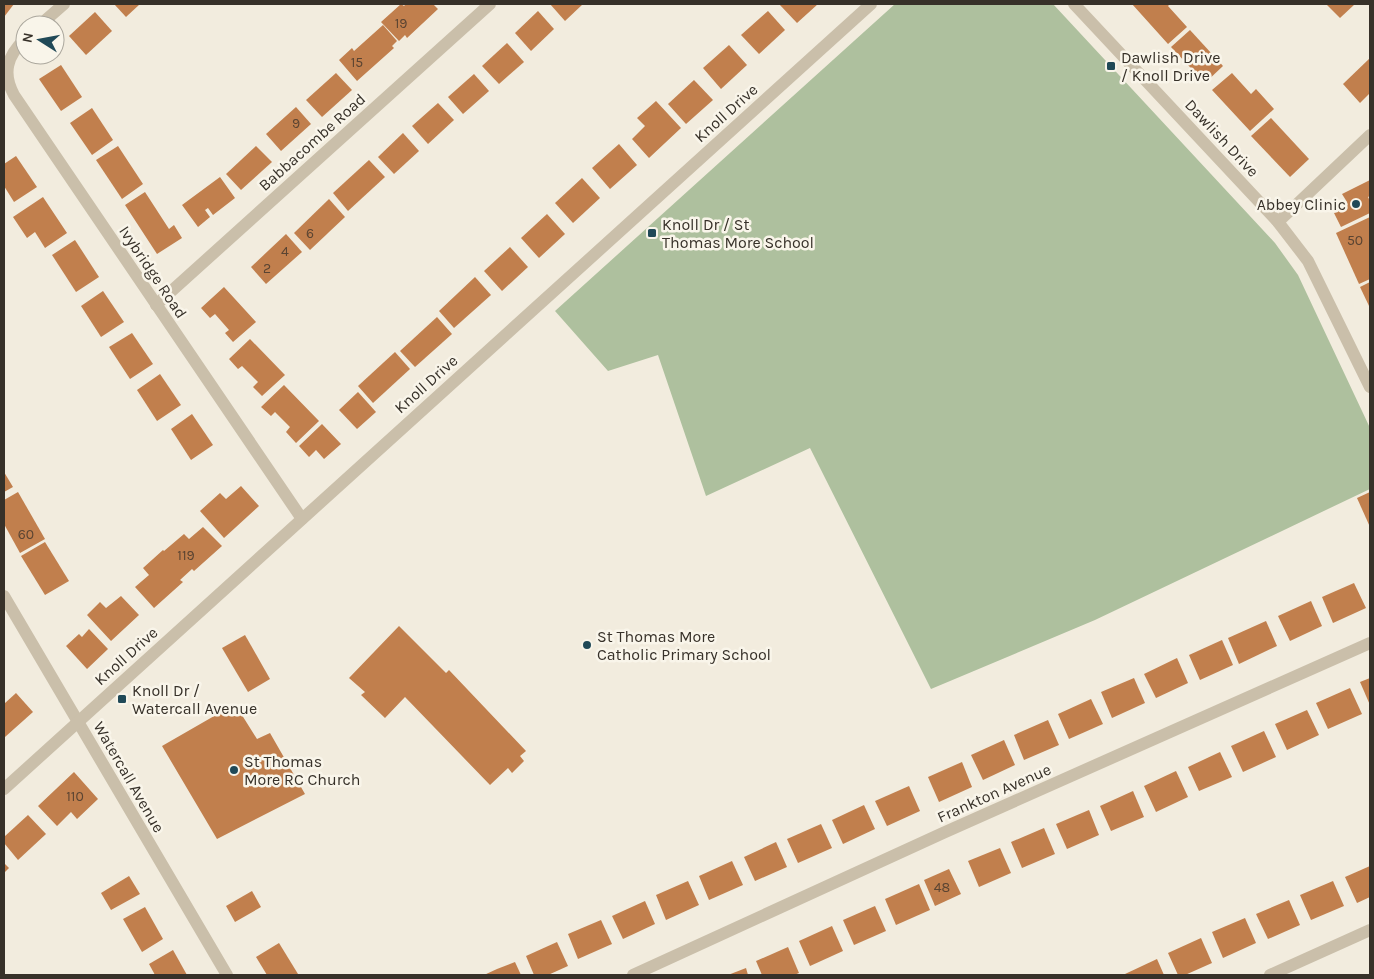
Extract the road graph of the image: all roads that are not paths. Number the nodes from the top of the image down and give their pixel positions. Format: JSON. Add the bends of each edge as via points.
{"nodes":[{"id":1,"x":64,"y":4,"type":"edge"},
{"id":2,"x":490,"y":4,"type":"edge"},
{"id":3,"x":871,"y":4,"type":"edge"},
{"id":4,"x":1074,"y":4,"type":"edge"},
{"id":5,"x":51,"y":15,"type":"edge"},
{"id":6,"x":15,"y":51,"type":"edge"},
{"id":7,"x":1370,"y":135,"type":"edge"},
{"id":8,"x":1278,"y":222,"type":"junction"},
{"id":9,"x":156,"y":305,"type":"junction"},
{"id":10,"x":1370,"y":387,"type":"edge"},
{"id":11,"x":302,"y":519,"type":"junction"},
{"id":12,"x":4,"y":596,"type":"edge"},
{"id":13,"x":1370,"y":643,"type":"edge"},
{"id":14,"x":78,"y":722,"type":"junction"},
{"id":15,"x":4,"y":789,"type":"edge"},
{"id":16,"x":1370,"y":930,"type":"edge"},
{"id":17,"x":227,"y":975,"type":"edge"},
{"id":18,"x":633,"y":975,"type":"edge"},
{"id":19,"x":1270,"y":975,"type":"edge"}],
"edges":[{"from":1,"to":5,"type":"street"},
{"from":2,"to":9,"type":"street","name":"Babbacombe Road"},
{"from":3,"to":11,"type":"street","name":"Knoll Drive"},
{"from":4,"to":8,"type":"street","name":"Dawlish Drive"},
{"from":6,"to":9,"type":"street","name":"Ivybridge Road","via":[[7,77],[11,89]]},
{"from":7,"to":8,"type":"street"},
{"from":8,"to":10,"type":"street","name":"Dawlish Drive","via":[[1312,268]]},
{"from":9,"to":11,"type":"street","name":"Ivybridge Road"},
{"from":11,"to":14,"type":"street","name":"Knoll Drive"},
{"from":12,"to":14,"type":"street","name":"Watercall Avenue"},
{"from":13,"to":18,"type":"street","name":"Frankton Avenue"},
{"from":14,"to":15,"type":"street","name":"Knoll Drive"},
{"from":14,"to":17,"type":"street","name":"Watercall Avenue"},
{"from":16,"to":19,"type":"street"}]}
